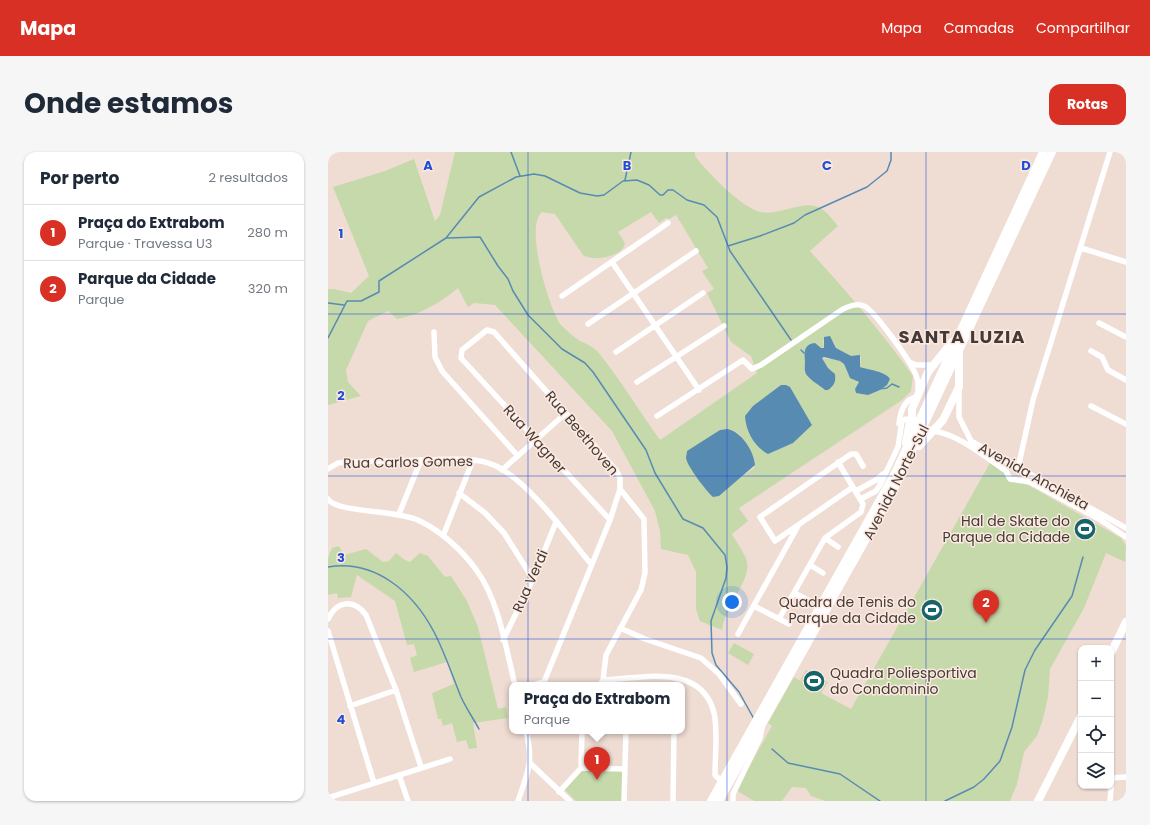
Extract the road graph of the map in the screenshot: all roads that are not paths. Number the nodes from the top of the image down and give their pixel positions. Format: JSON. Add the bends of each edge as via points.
{"nodes":[{"id":1,"x":1044,"y":152,"type":"edge"},
{"id":2,"x":1052,"y":152,"type":"edge"},
{"id":3,"x":1110,"y":152,"type":"edge"},
{"id":4,"x":668,"y":223,"type":"dead end"},
{"id":5,"x":1081,"y":248,"type":"junction"},
{"id":6,"x":696,"y":251,"type":"dead end"},
{"id":7,"x":612,"y":262,"type":"junction"},
{"id":8,"x":1126,"y":262,"type":"edge"},
{"id":9,"x":703,"y":293,"type":"dead end"},
{"id":10,"x":633,"y":294,"type":"junction"},
{"id":11,"x":562,"y":296,"type":"dead end"},
{"id":12,"x":1099,"y":323,"type":"dead end"},
{"id":13,"x":588,"y":324,"type":"dead end"},
{"id":14,"x":655,"y":326,"type":"junction"},
{"id":15,"x":724,"y":326,"type":"dead end"},
{"id":16,"x":434,"y":332,"type":"dead end"},
{"id":17,"x":959,"y":336,"type":"junction"},
{"id":18,"x":1126,"y":337,"type":"edge"},
{"id":19,"x":959,"y":350,"type":"junction"},
{"id":20,"x":1091,"y":351,"type":"dead end"},
{"id":21,"x":616,"y":352,"type":"dead end"},
{"id":22,"x":676,"y":357,"type":"junction"},
{"id":23,"x":461,"y":358,"type":"joint"},
{"id":24,"x":907,"y":361,"type":"junction"},
{"id":25,"x":932,"y":366,"type":"junction"},
{"id":26,"x":949,"y":366,"type":"junction"},
{"id":27,"x":960,"y":376,"type":"junction"},
{"id":28,"x":1126,"y":380,"type":"edge"},
{"id":29,"x":637,"y":382,"type":"dead end"},
{"id":30,"x":959,"y":386,"type":"junction"},
{"id":31,"x":699,"y":390,"type":"junction"},
{"id":32,"x":917,"y":394,"type":"junction"},
{"id":33,"x":1091,"y":406,"type":"dead end"},
{"id":34,"x":566,"y":413,"type":"junction"},
{"id":35,"x":657,"y":416,"type":"dead end"},
{"id":36,"x":910,"y":421,"type":"junction"},
{"id":37,"x":1126,"y":424,"type":"edge"},
{"id":38,"x":920,"y":428,"type":"junction"},
{"id":39,"x":900,"y":430,"type":"junction"},
{"id":40,"x":932,"y":431,"type":"junction"},
{"id":41,"x":536,"y":440,"type":"junction"},
{"id":42,"x":518,"y":456,"type":"junction"},
{"id":43,"x":907,"y":457,"type":"junction"},
{"id":44,"x":421,"y":460,"type":"junction"},
{"id":45,"x":473,"y":460,"type":"junction"},
{"id":46,"x":838,"y":462,"type":"junction"},
{"id":47,"x":863,"y":466,"type":"dead end"},
{"id":48,"x":898,"y":466,"type":"junction"},
{"id":49,"x":1018,"y":468,"type":"junction"},
{"id":50,"x":328,"y":469,"type":"edge"},
{"id":51,"x":502,"y":470,"type":"junction"},
{"id":52,"x":886,"y":470,"type":"junction"},
{"id":53,"x":1006,"y":471,"type":"junction"},
{"id":54,"x":1021,"y":480,"type":"junction"},
{"id":55,"x":870,"y":484,"type":"junction"},
{"id":56,"x":855,"y":489,"type":"junction"},
{"id":57,"x":620,"y":490,"type":"junction"},
{"id":58,"x":459,"y":493,"type":"junction"},
{"id":59,"x":879,"y":494,"type":"junction"},
{"id":60,"x":328,"y":499,"type":"edge"},
{"id":61,"x":861,"y":499,"type":"junction"},
{"id":62,"x":399,"y":514,"type":"junction"},
{"id":63,"x":610,"y":520,"type":"junction"},
{"id":64,"x":556,"y":522,"type":"junction"},
{"id":65,"x":799,"y":524,"type":"junction"},
{"id":66,"x":1126,"y":528,"type":"edge"},
{"id":67,"x":783,"y":535,"type":"junction"},
{"id":68,"x":443,"y":536,"type":"junction"},
{"id":69,"x":1126,"y":537,"type":"edge"},
{"id":70,"x":825,"y":538,"type":"junction"},
{"id":71,"x":790,"y":542,"type":"junction"},
{"id":72,"x":838,"y":547,"type":"dead end"},
{"id":73,"x":591,"y":564,"type":"junction"},
{"id":74,"x":810,"y":565,"type":"junction"},
{"id":75,"x":823,"y":573,"type":"dead end"},
{"id":76,"x":533,"y":579,"type":"junction"},
{"id":77,"x":794,"y":593,"type":"junction"},
{"id":78,"x":808,"y":600,"type":"dead end"},
{"id":79,"x":329,"y":606,"type":"edge"},
{"id":80,"x":754,"y":606,"type":"junction"},
{"id":81,"x":335,"y":608,"type":"junction"},
{"id":82,"x":328,"y":619,"type":"edge"},
{"id":83,"x":779,"y":619,"type":"junction"},
{"id":84,"x":1126,"y":622,"type":"edge"},
{"id":85,"x":789,"y":624,"type":"dead end"},
{"id":86,"x":620,"y":628,"type":"junction"},
{"id":87,"x":328,"y":631,"type":"edge"},
{"id":88,"x":738,"y":634,"type":"dead end"},
{"id":89,"x":503,"y":640,"type":"junction"},
{"id":90,"x":1114,"y":648,"type":"edge"},
{"id":91,"x":514,"y":682,"type":"edge"},
{"id":92,"x":547,"y":682,"type":"edge"},
{"id":93,"x":602,"y":682,"type":"edge"},
{"id":94,"x":396,"y":690,"type":"junction"},
{"id":95,"x":741,"y":704,"type":"dead end"},
{"id":96,"x":350,"y":706,"type":"junction"},
{"id":97,"x":1080,"y":717,"type":"edge"},
{"id":98,"x":764,"y":722,"type":"junction"},
{"id":99,"x":527,"y":734,"type":"edge"},
{"id":100,"x":582,"y":734,"type":"edge"},
{"id":101,"x":626,"y":734,"type":"edge"},
{"id":102,"x":674,"y":734,"type":"edge"},
{"id":103,"x":450,"y":759,"type":"dead end"},
{"id":104,"x":531,"y":764,"type":"junction"},
{"id":105,"x":422,"y":767,"type":"junction"},
{"id":106,"x":581,"y":768,"type":"junction"},
{"id":107,"x":624,"y":770,"type":"junction"},
{"id":108,"x":399,"y":774,"type":"junction"},
{"id":109,"x":1126,"y":777,"type":"edge"},
{"id":110,"x":722,"y":782,"type":"junction"},
{"id":111,"x":374,"y":783,"type":"junction"},
{"id":112,"x":559,"y":792,"type":"junction"},
{"id":113,"x":328,"y":798,"type":"edge"},
{"id":114,"x":408,"y":801,"type":"edge"},
{"id":115,"x":518,"y":801,"type":"edge"},
{"id":116,"x":570,"y":801,"type":"edge"},
{"id":117,"x":624,"y":801,"type":"edge"},
{"id":118,"x":673,"y":801,"type":"edge"},
{"id":119,"x":711,"y":801,"type":"edge"},
{"id":120,"x":719,"y":801,"type":"edge"},
{"id":121,"x":732,"y":801,"type":"edge"},
{"id":122,"x":1038,"y":801,"type":"edge"},
{"id":123,"x":1110,"y":801,"type":"edge"}],
"edges":[{"from":1,"to":17,"type":"main road","name":"Avenida Norte-Sul"},
{"from":2,"to":19,"type":"main road","name":"Avenida Norte-Sul"},
{"from":3,"to":5,"type":"street"},
{"from":4,"to":7,"type":"street"},
{"from":5,"to":8,"type":"street"},
{"from":5,"to":49,"type":"street","via":[[1033,400]]},
{"from":6,"to":10,"type":"street"},
{"from":7,"to":10,"type":"street"},
{"from":7,"to":11,"type":"street"},
{"from":9,"to":14,"type":"street"},
{"from":10,"to":13,"type":"street"},
{"from":10,"to":14,"type":"street"},
{"from":12,"to":18,"type":"street"},
{"from":14,"to":21,"type":"street"},
{"from":14,"to":22,"type":"street"},
{"from":15,"to":22,"type":"street"},
{"from":16,"to":42,"type":"street","via":[[435,357],[442,371]]},
{"from":17,"to":25,"type":"main road"},
{"from":17,"to":26,"type":"main road","name":"Avenida Norte-Sul"},
{"from":19,"to":26,"type":"main road","name":"Avenida Norte-Sul"},
{"from":19,"to":27,"type":"main road"},
{"from":20,"to":28,"type":"street","via":[[1102,357],[1108,370]]},
{"from":22,"to":29,"type":"street"},
{"from":22,"to":31,"type":"street"},
{"from":23,"to":34,"type":"street","name":"Rua Beethoven","via":[[462,350],[487,330],[492,330]]},
{"from":23,"to":41,"type":"street","name":"Rua Wagner"},
{"from":24,"to":25,"type":"street"},
{"from":24,"to":31,"type":"street","via":[[871,311],[857,305],[843,309],[761,365],[752,369],[743,360]]},
{"from":24,"to":32,"type":"street","via":[[918,378]]},
{"from":25,"to":26,"type":"main road","via":[[940,363]]},
{"from":25,"to":32,"type":"main road"},
{"from":26,"to":27,"type":"main road"},
{"from":26,"to":38,"type":"main road","name":"Avenida Norte-Sul"},
{"from":27,"to":30,"type":"main road"},
{"from":30,"to":40,"type":"main road","via":[[943,420]]},
{"from":30,"to":49,"type":"street","name":"Avenida Anchieta","via":[[959,417],[968,437]]},
{"from":31,"to":35,"type":"street"},
{"from":32,"to":36,"type":"main road"},
{"from":32,"to":39,"type":"street","via":[[902,408],[899,417]]},
{"from":33,"to":37,"type":"street"},
{"from":34,"to":41,"type":"street"},
{"from":34,"to":57,"type":"street","name":"Rua Beethoven","via":[[616,470],[620,478]]},
{"from":36,"to":38,"type":"main road"},
{"from":36,"to":39,"type":"street","via":[[903,420]]},
{"from":36,"to":43,"type":"main road"},
{"from":38,"to":40,"type":"main road"},
{"from":38,"to":43,"type":"main road","name":"Avenida Norte-Sul"},
{"from":39,"to":52,"type":"street","via":[[898,447]]},
{"from":40,"to":43,"type":"main road"},
{"from":40,"to":53,"type":"street","name":"Avenida Anchieta","via":[[955,438]]},
{"from":41,"to":42,"type":"street"},
{"from":41,"to":63,"type":"street","name":"Rua Wagner"},
{"from":42,"to":51,"type":"street"},
{"from":43,"to":48,"type":"main road","name":"Avenida Norte-Sul"},
{"from":43,"to":98,"type":"main road","name":"Avenida Norte-Sul","via":[[890,497]]},
{"from":44,"to":45,"type":"street","name":"Rua Carlos Gomes"},
{"from":44,"to":50,"type":"street","name":"Rua Carlos Gomes","via":[[338,463]]},
{"from":44,"to":62,"type":"street"},
{"from":45,"to":51,"type":"street","name":"Rua Carlos Gomes"},
{"from":45,"to":58,"type":"street"},
{"from":46,"to":47,"type":"street","via":[[853,453]]},
{"from":46,"to":56,"type":"street"},
{"from":46,"to":67,"type":"street","via":[[760,517],[775,541]]},
{"from":48,"to":52,"type":"main road"},
{"from":48,"to":59,"type":"main road","name":"Avenida Norte-Sul"},
{"from":49,"to":53,"type":"street"},
{"from":49,"to":54,"type":"street"},
{"from":49,"to":66,"type":"street","name":"Avenida Anchieta"},
{"from":51,"to":64,"type":"street","name":"Rua Carlos Gomes","via":[[515,479]]},
{"from":52,"to":55,"type":"street"},
{"from":52,"to":59,"type":"street"},
{"from":53,"to":54,"type":"street","name":"Avenida Anchieta","via":[[1010,480]]},
{"from":54,"to":69,"type":"street","name":"Avenida Anchieta","via":[[1030,482],[1099,519]]},
{"from":55,"to":56,"type":"street"},
{"from":55,"to":59,"type":"street"},
{"from":56,"to":61,"type":"street"},
{"from":56,"to":65,"type":"street"},
{"from":57,"to":63,"type":"street","name":"Rua Beethoven"},
{"from":57,"to":86,"type":"street","via":[[642,515],[645,533],[642,586]]},
{"from":58,"to":68,"type":"street"},
{"from":58,"to":76,"type":"street","via":[[485,512],[504,533]]},
{"from":59,"to":61,"type":"street"},
{"from":59,"to":110,"type":"main road","name":"Avenida Norte-Sul"},
{"from":60,"to":62,"type":"street","via":[[330,503],[342,508]]},
{"from":61,"to":70,"type":"street","via":[[864,505],[861,512]]},
{"from":62,"to":68,"type":"street","via":[[420,521]]},
{"from":63,"to":73,"type":"street","name":"Rua Beethoven"},
{"from":64,"to":73,"type":"street","name":"Rua Carlos Gomes"},
{"from":64,"to":76,"type":"street","name":"Rua Verdi"},
{"from":65,"to":67,"type":"street"},
{"from":65,"to":71,"type":"street"},
{"from":67,"to":71,"type":"street"},
{"from":68,"to":89,"type":"street","via":[[478,572],[499,620]]},
{"from":70,"to":72,"type":"street"},
{"from":70,"to":74,"type":"street"},
{"from":71,"to":80,"type":"street"},
{"from":73,"to":92,"type":"street","name":"Rua Beethoven"},
{"from":74,"to":75,"type":"street"},
{"from":74,"to":77,"type":"street"},
{"from":76,"to":89,"type":"street","name":"Rua Verdi"},
{"from":77,"to":78,"type":"street"},
{"from":77,"to":83,"type":"street"},
{"from":79,"to":81,"type":"street"},
{"from":80,"to":83,"type":"street"},
{"from":80,"to":88,"type":"street"},
{"from":81,"to":82,"type":"street"},
{"from":81,"to":94,"type":"street","via":[[354,604],[366,615]]},
{"from":83,"to":85,"type":"street"},
{"from":84,"to":90,"type":"main road"},
{"from":86,"to":93,"type":"street","via":[[606,655]]},
{"from":86,"to":95,"type":"street","via":[[701,658],[719,674]]},
{"from":87,"to":96,"type":"street"},
{"from":89,"to":91,"type":"street"},
{"from":93,"to":110,"type":"street","via":[[665,676],[684,679],[697,685],[707,696],[714,714],[715,775]]},
{"from":94,"to":96,"type":"street"},
{"from":94,"to":105,"type":"street"},
{"from":96,"to":111,"type":"street"},
{"from":97,"to":122,"type":"main road"},
{"from":98,"to":120,"type":"main road","name":"Avenida Norte-Sul"},
{"from":98,"to":121,"type":"street","via":[[760,738],[732,794]]},
{"from":99,"to":104,"type":"street"},
{"from":100,"to":106,"type":"street"},
{"from":101,"to":107,"type":"street"},
{"from":102,"to":118,"type":"street"},
{"from":103,"to":105,"type":"street"},
{"from":104,"to":112,"type":"street"},
{"from":104,"to":115,"type":"street"},
{"from":105,"to":108,"type":"street"},
{"from":106,"to":107,"type":"street"},
{"from":106,"to":112,"type":"street"},
{"from":107,"to":117,"type":"street"},
{"from":108,"to":111,"type":"street"},
{"from":108,"to":114,"type":"street"},
{"from":109,"to":123,"type":"street","via":[[1112,778]]},
{"from":110,"to":119,"type":"main road","name":"Avenida Norte-Sul"},
{"from":111,"to":113,"type":"street"},
{"from":112,"to":116,"type":"street"}]}
